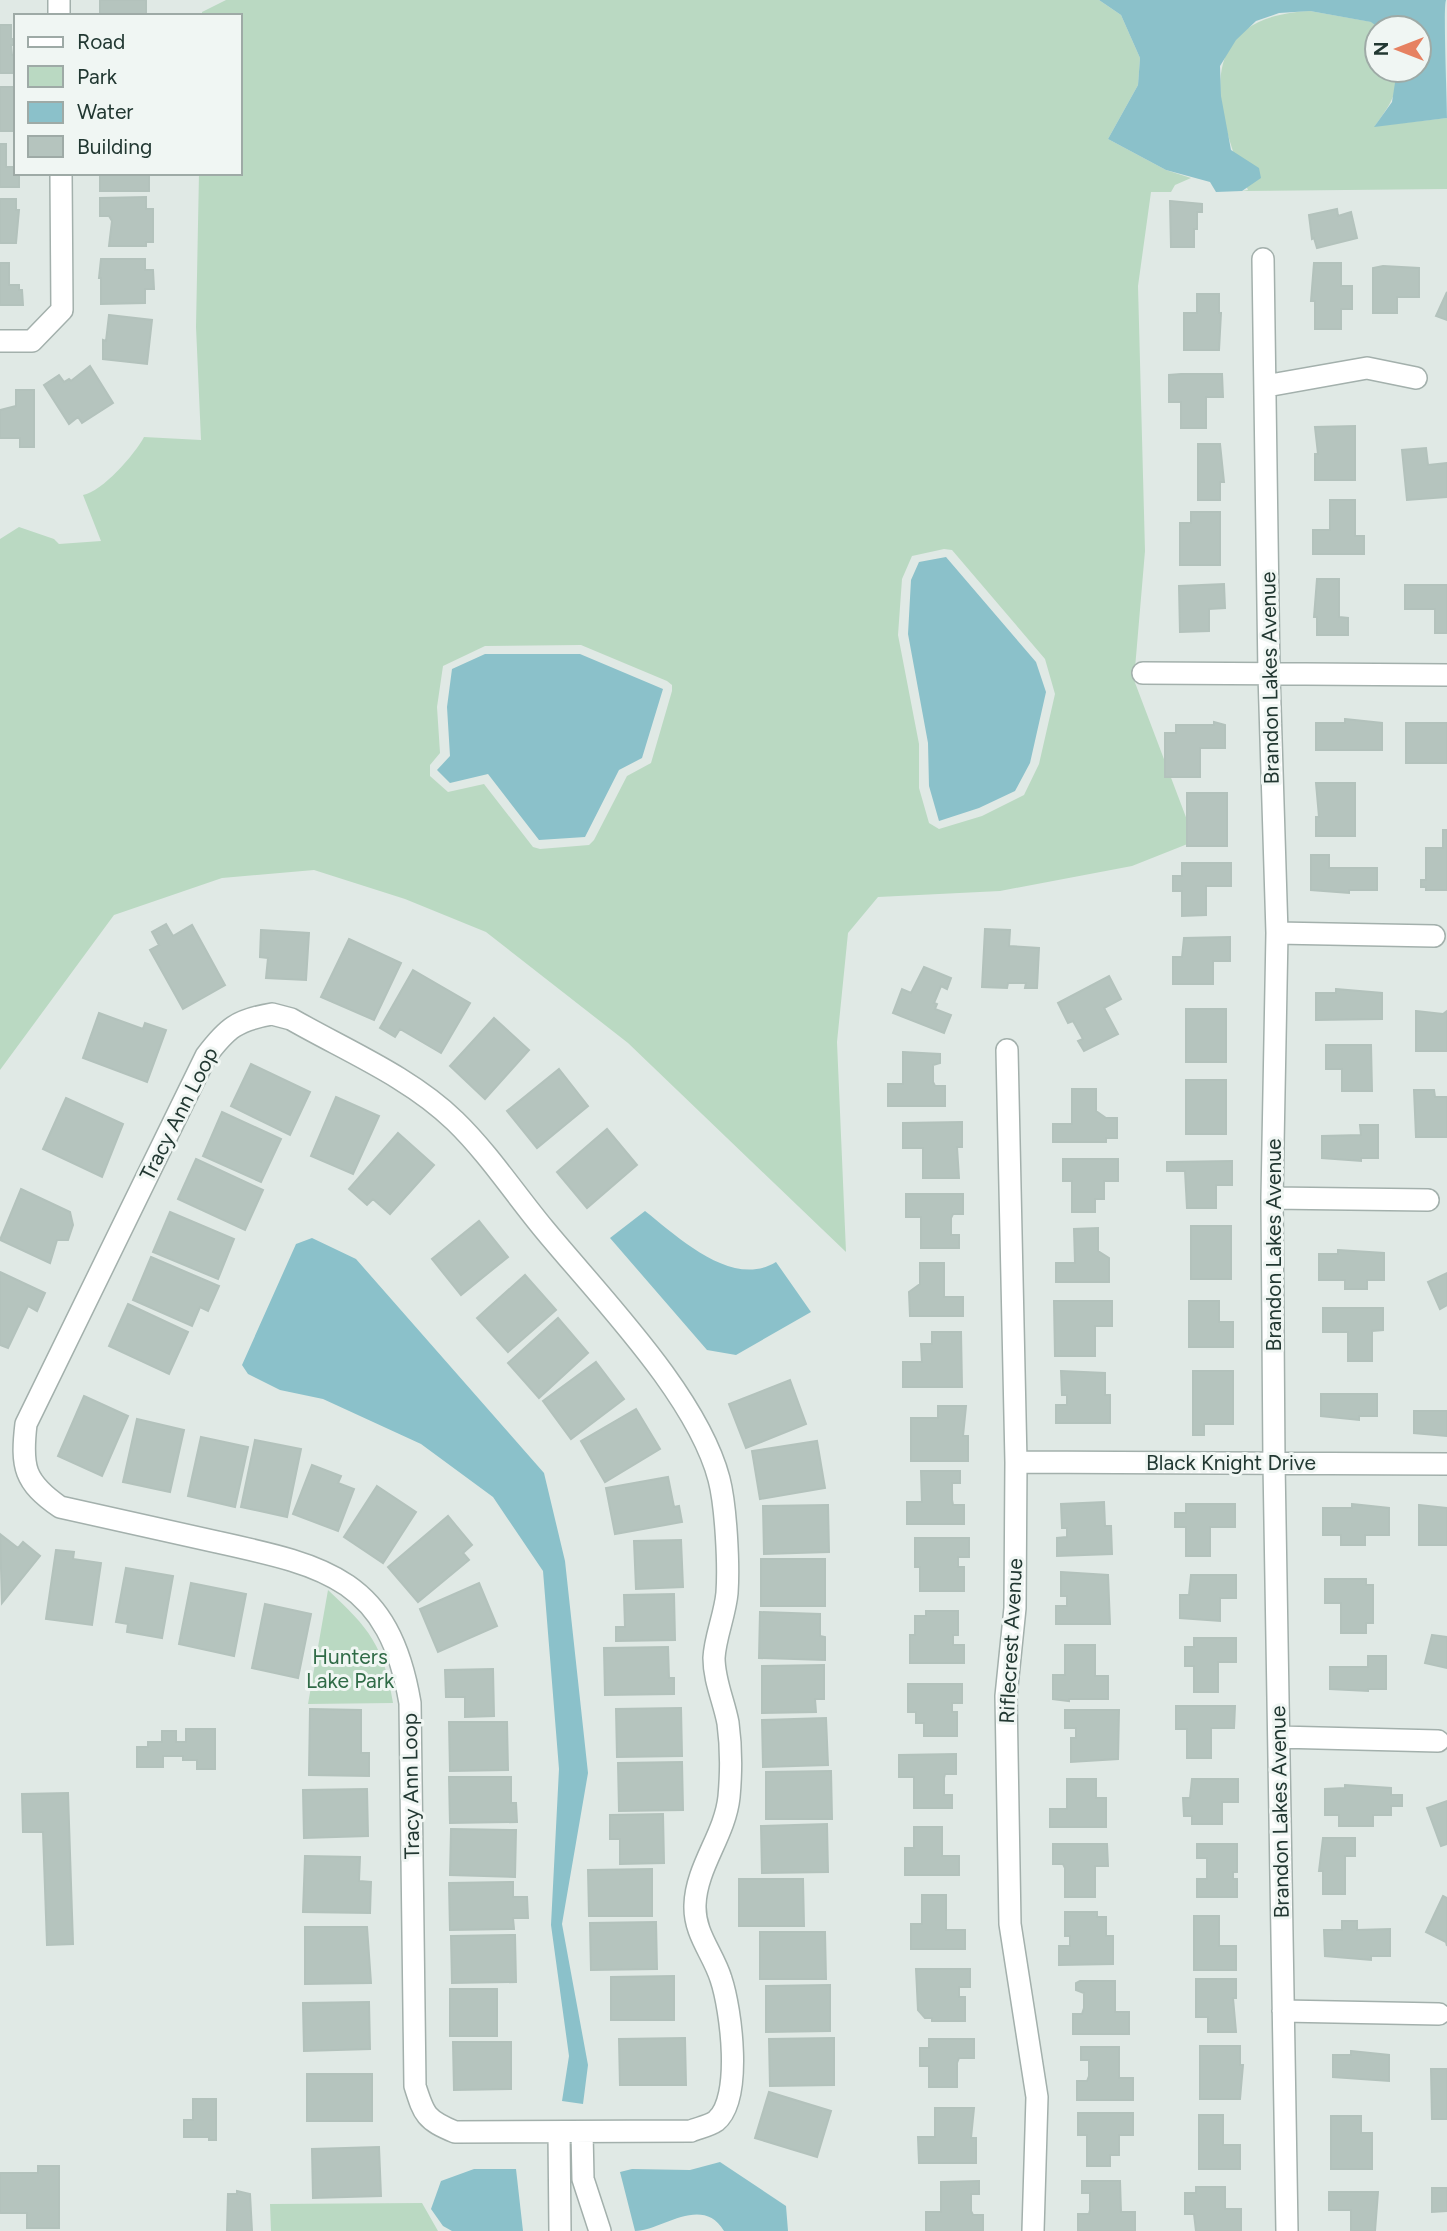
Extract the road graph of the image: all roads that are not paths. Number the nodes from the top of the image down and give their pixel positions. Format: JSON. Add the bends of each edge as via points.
{"nodes":[{"id":1,"x":61,"y":175,"type":"edge"},
{"id":2,"x":1263,"y":259,"type":"dead end"},
{"id":3,"x":0,"y":341,"type":"edge"},
{"id":4,"x":1416,"y":378,"type":"dead end"},
{"id":5,"x":1266,"y":386,"type":"junction"},
{"id":6,"x":1143,"y":673,"type":"dead end"},
{"id":7,"x":1269,"y":674,"type":"junction"},
{"id":8,"x":1447,"y":675,"type":"edge"},
{"id":9,"x":1277,"y":933,"type":"junction"},
{"id":10,"x":1434,"y":936,"type":"dead end"},
{"id":11,"x":1007,"y":1050,"type":"dead end"},
{"id":12,"x":1272,"y":1198,"type":"junction"},
{"id":13,"x":1428,"y":1200,"type":"dead end"},
{"id":14,"x":1016,"y":1462,"type":"junction"},
{"id":15,"x":1274,"y":1463,"type":"junction"},
{"id":16,"x":1447,"y":1464,"type":"edge"},
{"id":17,"x":1279,"y":1737,"type":"junction"},
{"id":18,"x":1438,"y":1741,"type":"dead end"},
{"id":19,"x":1283,"y":2011,"type":"junction"},
{"id":20,"x":1439,"y":2014,"type":"dead end"},
{"id":21,"x":582,"y":2132,"type":"junction"},
{"id":22,"x":559,"y":2133,"type":"junction"},
{"id":23,"x":559,"y":2226,"type":"edge"},
{"id":24,"x":599,"y":2226,"type":"edge"},
{"id":25,"x":1033,"y":2231,"type":"edge"},
{"id":26,"x":1287,"y":2231,"type":"edge"}],
"edges":[{"from":1,"to":3,"type":"street","via":[[62,310],[32,341]]},
{"from":2,"to":5,"type":"street","name":"Brandon Lakes Avenue"},
{"from":4,"to":5,"type":"street","via":[[1367,368]]},
{"from":5,"to":7,"type":"street","name":"Brandon Lakes Avenue"},
{"from":6,"to":7,"type":"street"},
{"from":7,"to":8,"type":"street"},
{"from":7,"to":9,"type":"street","name":"Brandon Lakes Avenue"},
{"from":9,"to":10,"type":"street"},
{"from":9,"to":12,"type":"street","name":"Brandon Lakes Avenue"},
{"from":11,"to":14,"type":"street","name":"Riflecrest Avenue"},
{"from":12,"to":13,"type":"street"},
{"from":12,"to":15,"type":"street","name":"Brandon Lakes Avenue"},
{"from":14,"to":15,"type":"street","name":"Black Knight Drive"},
{"from":14,"to":25,"type":"street","name":"Riflecrest Avenue","via":[[1015,1608],[1006,1696],[1010,1911],[1037,2097]]},
{"from":15,"to":16,"type":"street","name":"Black Knight Drive"},
{"from":15,"to":17,"type":"street","name":"Brandon Lakes Avenue"},
{"from":17,"to":18,"type":"street"},
{"from":17,"to":19,"type":"street","name":"Brandon Lakes Avenue"},
{"from":19,"to":20,"type":"street"},
{"from":19,"to":26,"type":"street","name":"Brandon Lakes Avenue"},
{"from":21,"to":22,"type":"street","name":"Tracy Ann Loop"},
{"from":21,"to":22,"type":"street","name":"Tracy Ann Loop","via":[[691,2131],[716,2121],[732,2082],[731,2014],[721,1977],[699,1934],[695,1904],[729,1798],[728,1725],[714,1654],[727,1592],[720,1481],[686,1405],[455,1121],[413,1089],[291,1019],[272,1014],[245,1019],[224,1032],[206,1056],[26,1423],[24,1471],[40,1493],[60,1507],[296,1559],[335,1575],[386,1625],[404,1665],[410,1703],[415,2085],[423,2112],[433,2123],[455,2133]]},
{"from":21,"to":24,"type":"street","via":[[583,2179]]},
{"from":22,"to":23,"type":"street"},
{"from":23,"to":24,"type":"street"}]}
